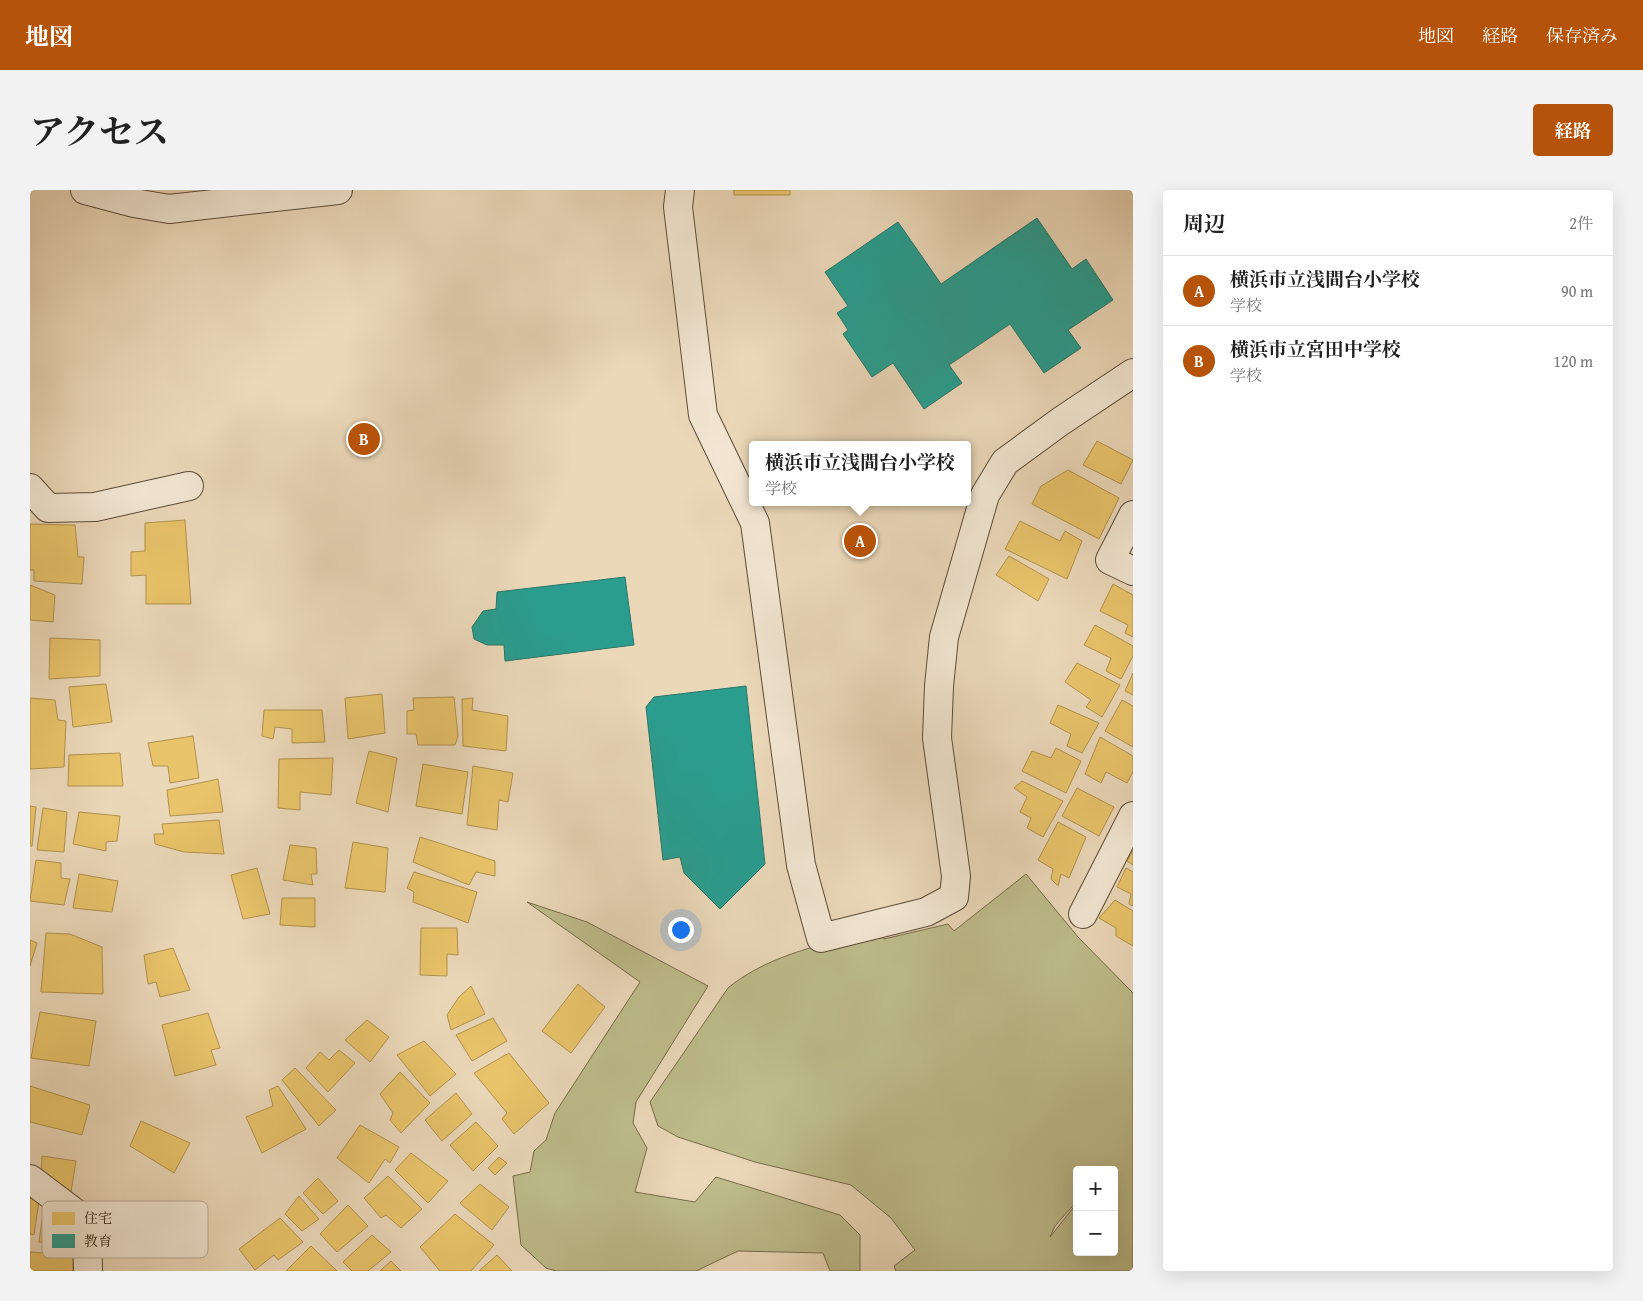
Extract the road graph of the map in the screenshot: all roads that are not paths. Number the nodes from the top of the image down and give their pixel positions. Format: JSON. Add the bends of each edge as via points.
{"nodes":[{"id":1,"x":85,"y":190,"type":"edge"},
{"id":2,"x":338,"y":190,"type":"edge"},
{"id":3,"x":680,"y":190,"type":"edge"},
{"id":4,"x":1133,"y":373,"type":"edge"},
{"id":5,"x":189,"y":486,"type":"dead end"},
{"id":6,"x":36,"y":501,"type":"edge"},
{"id":7,"x":1133,"y":515,"type":"edge"},
{"id":8,"x":1133,"y":571,"type":"edge"},
{"id":9,"x":1133,"y":816,"type":"edge"},
{"id":10,"x":1083,"y":914,"type":"dead end"},
{"id":11,"x":30,"y":1179,"type":"edge"},
{"id":12,"x":59,"y":1201,"type":"edge"},
{"id":13,"x":88,"y":1258,"type":"edge"},
{"id":14,"x":88,"y":1271,"type":"edge"}],
"edges":[{"from":1,"to":2,"type":"street","via":[[169,209]]},
{"from":3,"to":4,"type":"street","via":[[678,208],[703,415],[755,523],[801,865],[821,938],[926,912],[954,897],[956,876],[937,738],[940,686],[944,637],[984,495],[1006,462]]},
{"from":5,"to":6,"type":"street","via":[[95,507]]},
{"from":7,"to":8,"type":"street","via":[[1110,560]]},
{"from":9,"to":10,"type":"street"},
{"from":11,"to":12,"type":"street"},
{"from":13,"to":14,"type":"street"}]}
